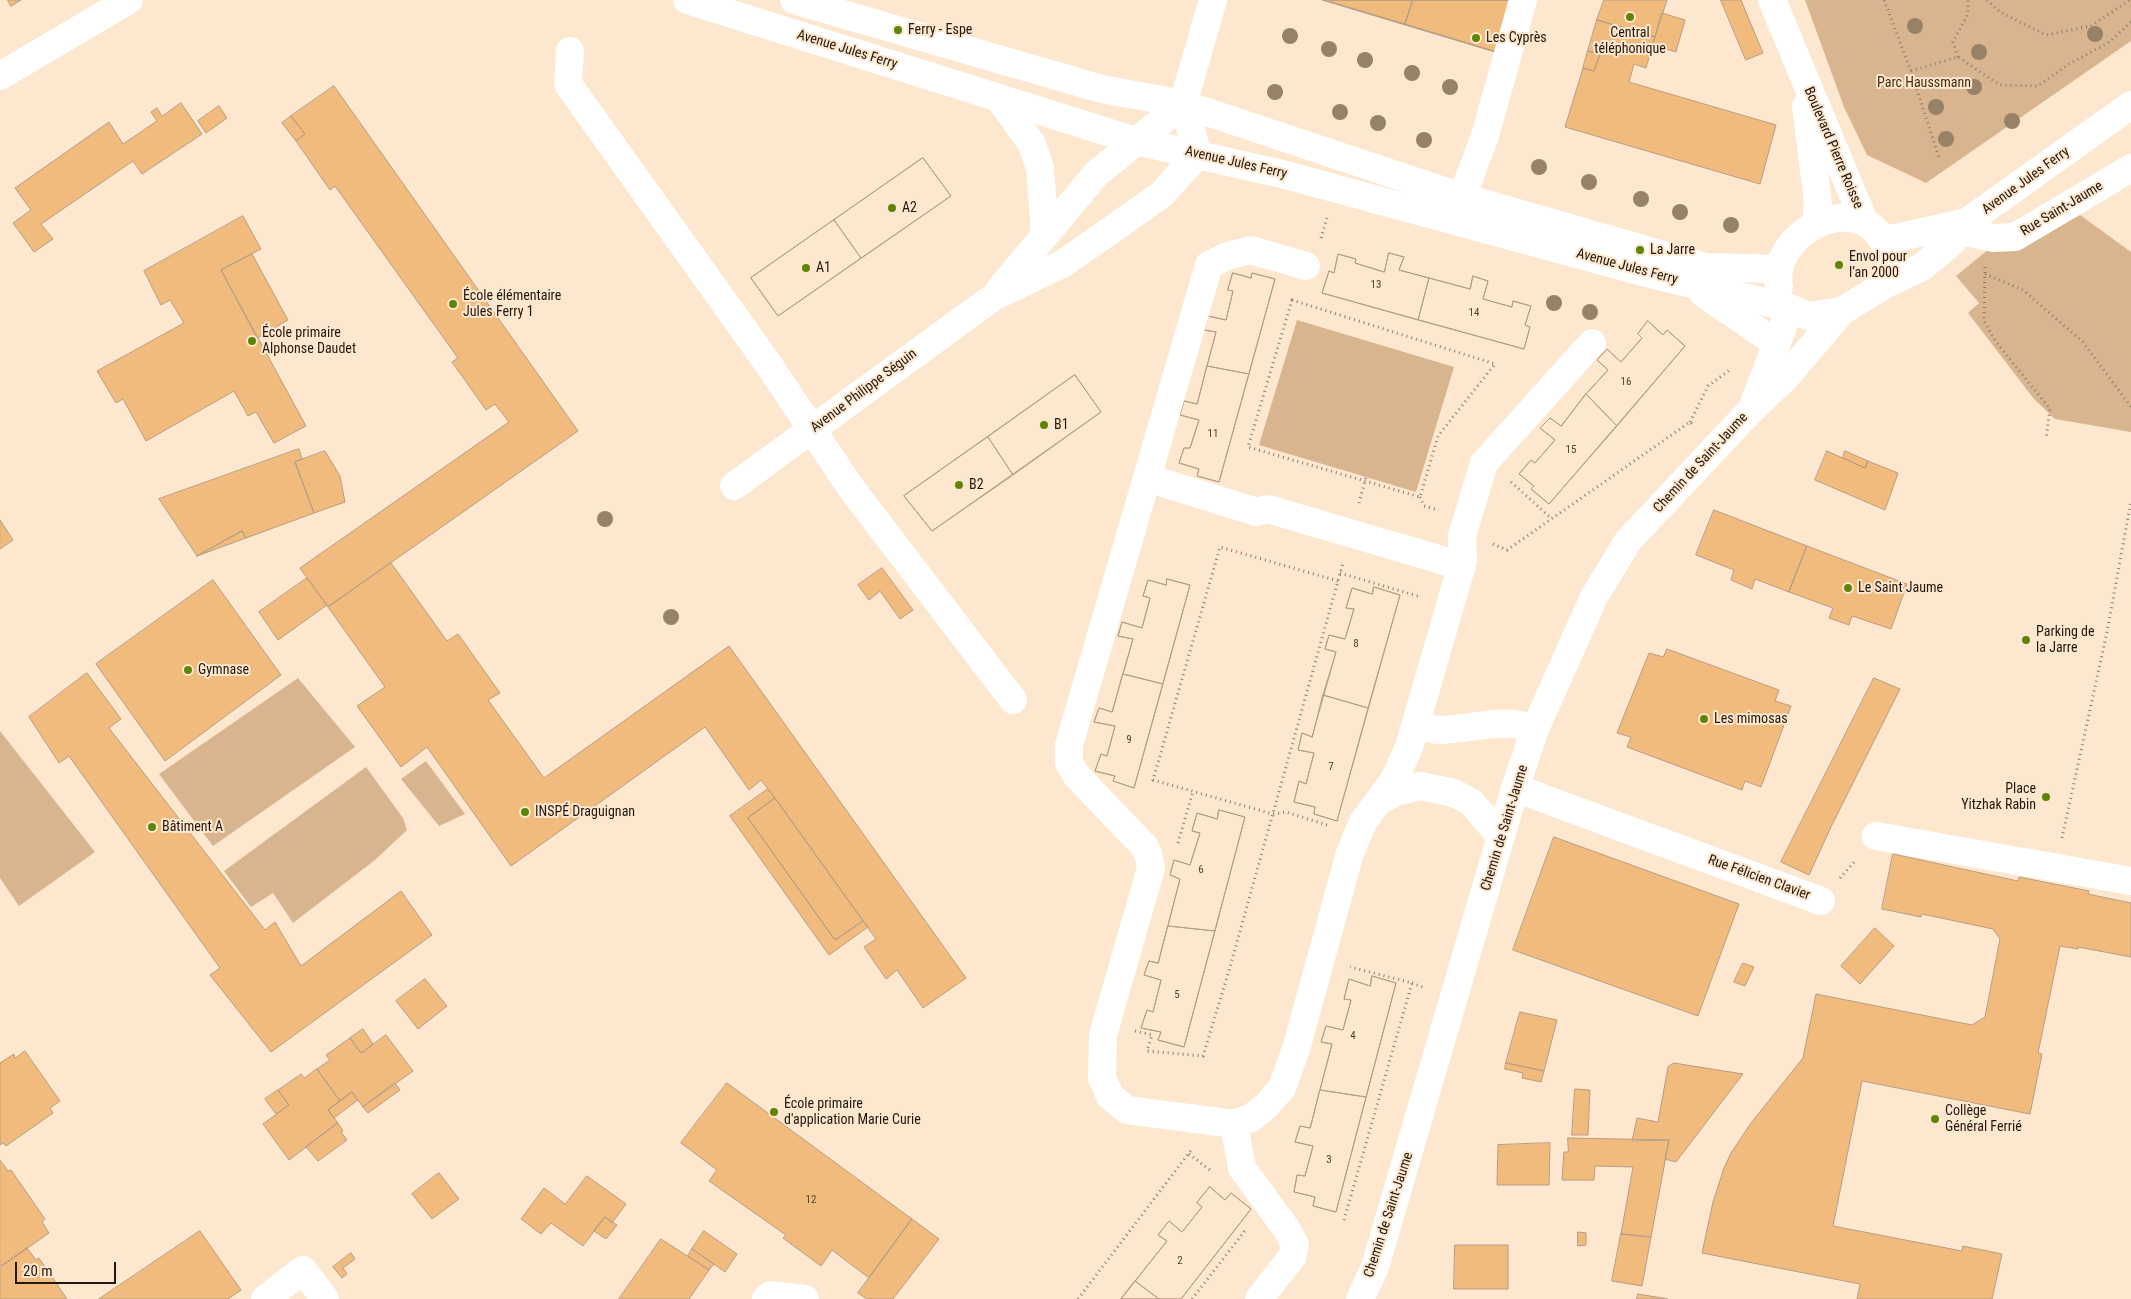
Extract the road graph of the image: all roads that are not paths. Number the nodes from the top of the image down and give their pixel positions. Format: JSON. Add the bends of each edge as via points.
{"nodes":[{"id":1,"x":129,"y":0,"type":"edge"},
{"id":2,"x":687,"y":0,"type":"edge"},
{"id":3,"x":794,"y":0,"type":"edge"},
{"id":4,"x":1213,"y":0,"type":"edge"},
{"id":5,"x":1523,"y":0,"type":"edge"},
{"id":6,"x":1772,"y":0,"type":"edge"},
{"id":7,"x":570,"y":51,"type":"dead end"},
{"id":8,"x":1802,"y":75,"type":"junction"},
{"id":9,"x":0,"y":76,"type":"edge"},
{"id":10,"x":998,"y":97,"type":"junction"},
{"id":11,"x":1183,"y":104,"type":"junction"},
{"id":12,"x":2131,"y":105,"type":"edge"},
{"id":13,"x":1136,"y":141,"type":"junction"},
{"id":14,"x":1198,"y":154,"type":"junction"},
{"id":15,"x":2131,"y":168,"type":"edge"},
{"id":16,"x":1462,"y":197,"type":"junction"},
{"id":17,"x":1816,"y":224,"type":"junction"},
{"id":18,"x":1964,"y":227,"type":"junction"},
{"id":19,"x":1872,"y":229,"type":"junction"},
{"id":20,"x":1045,"y":234,"type":"junction"},
{"id":21,"x":1306,"y":266,"type":"dead end"},
{"id":22,"x":1779,"y":269,"type":"junction"},
{"id":23,"x":1690,"y":284,"type":"junction"},
{"id":24,"x":1886,"y":284,"type":"junction"},
{"id":25,"x":1912,"y":292,"type":"dead end"},
{"id":26,"x":995,"y":296,"type":"junction"},
{"id":27,"x":1790,"y":308,"type":"junction"},
{"id":28,"x":1842,"y":310,"type":"junction"},
{"id":29,"x":1592,"y":343,"type":"dead end"},
{"id":30,"x":1777,"y":344,"type":"junction"},
{"id":31,"x":1752,"y":409,"type":"junction"},
{"id":32,"x":813,"y":428,"type":"junction"},
{"id":33,"x":1147,"y":478,"type":"junction"},
{"id":34,"x":734,"y":486,"type":"dead end"},
{"id":35,"x":1462,"y":566,"type":"junction"},
{"id":36,"x":1013,"y":700,"type":"dead end"},
{"id":37,"x":1417,"y":724,"type":"junction"},
{"id":38,"x":1536,"y":729,"type":"junction"},
{"id":39,"x":1515,"y":788,"type":"junction"},
{"id":40,"x":1380,"y":800,"type":"junction"},
{"id":41,"x":1876,"y":836,"type":"road end"},
{"id":42,"x":1501,"y":837,"type":"junction"},
{"id":43,"x":2131,"y":881,"type":"edge"},
{"id":44,"x":1820,"y":901,"type":"road end"},
{"id":45,"x":1234,"y":1124,"type":"junction"},
{"id":46,"x":265,"y":1299,"type":"edge"},
{"id":47,"x":325,"y":1299,"type":"edge"},
{"id":48,"x":766,"y":1299,"type":"edge"},
{"id":49,"x":805,"y":1299,"type":"edge"},
{"id":50,"x":1259,"y":1299,"type":"edge"},
{"id":51,"x":1360,"y":1299,"type":"edge"}],
"edges":[{"from":1,"to":9,"type":"street"},
{"from":2,"to":10,"type":"street","name":"Avenue Jules Ferry"},
{"from":3,"to":11,"type":"street","name":"Avenue Jules Ferry","via":[[1102,89]]},
{"from":4,"to":11,"type":"street"},
{"from":5,"to":16,"type":"street","via":[[1485,136]]},
{"from":6,"to":8,"type":"street","name":"Boulevard Pierre Roisse"},
{"from":7,"to":32,"type":"street","via":[[568,84]]},
{"from":8,"to":17,"type":"street","name":"Boulevard Pierre Roisse","via":[[1818,203]]},
{"from":8,"to":19,"type":"street","name":"Boulevard Pierre Roisse"},
{"from":10,"to":13,"type":"street","name":"Avenue Jules Ferry"},
{"from":10,"to":20,"type":"street","via":[[1032,144],[1040,168]]},
{"from":11,"to":13,"type":"street","name":"Avenue Philippe Séguin"},
{"from":11,"to":14,"type":"street"},
{"from":11,"to":16,"type":"street","name":"Avenue Jules Ferry"},
{"from":12,"to":18,"type":"street","name":"Avenue Jules Ferry"},
{"from":13,"to":14,"type":"street","name":"Avenue Jules Ferry"},
{"from":13,"to":20,"type":"street","name":"Avenue Philippe Séguin","via":[[1097,173]]},
{"from":14,"to":23,"type":"street","name":"Avenue Jules Ferry"},
{"from":14,"to":26,"type":"street","name":"Avenue Philippe Séguin","via":[[1161,195],[1064,262]]},
{"from":15,"to":18,"type":"street","name":"Rue Saint-Jaume","via":[[2015,237],[1994,238]]},
{"from":16,"to":22,"type":"street","name":"Avenue Jules Ferry","via":[[1705,267]]},
{"from":17,"to":19,"type":"street","via":[[1849,217]]},
{"from":17,"to":22,"type":"street","via":[[1796,240]]},
{"from":18,"to":19,"type":"street","name":"Avenue Jules Ferry","via":[[1904,236]]},
{"from":18,"to":24,"type":"street","via":[[1951,243],[1922,267]]},
{"from":19,"to":24,"type":"street","via":[[1890,255],[1892,268]]},
{"from":20,"to":26,"type":"street","name":"Avenue Philippe Séguin"},
{"from":21,"to":33,"type":"street","via":[[1251,250],[1226,256],[1209,265]]},
{"from":22,"to":27,"type":"street","via":[[1780,295]]},
{"from":23,"to":27,"type":"street","name":"Avenue Jules Ferry"},
{"from":23,"to":30,"type":"street"},
{"from":24,"to":25,"type":"street"},
{"from":24,"to":28,"type":"street"},
{"from":26,"to":32,"type":"street","name":"Avenue Philippe Séguin"},
{"from":27,"to":28,"type":"street","via":[[1807,316]]},
{"from":27,"to":30,"type":"street","name":"Chemin de Saint-Jaume"},
{"from":28,"to":31,"type":"street","name":"Chemin de Saint-Jaume","via":[[1786,377]]},
{"from":29,"to":35,"type":"street","via":[[1484,464],[1462,536]]},
{"from":30,"to":31,"type":"street","name":"Chemin de Saint-Jaume"},
{"from":31,"to":38,"type":"street","name":"Chemin de Saint-Jaume","via":[[1628,541],[1594,597]]},
{"from":32,"to":34,"type":"street","name":"Avenue Philippe Séguin"},
{"from":32,"to":36,"type":"street","via":[[851,488]]},
{"from":33,"to":35,"type":"street","via":[[1257,512],[1268,509]]},
{"from":33,"to":45,"type":"street","via":[[1068,745],[1069,763],[1076,775],[1144,846],[1151,868],[1103,1035],[1102,1078],[1110,1096],[1127,1110]]},
{"from":35,"to":37,"type":"street"},
{"from":37,"to":38,"type":"street","via":[[1438,730],[1521,723]]},
{"from":37,"to":40,"type":"street","via":[[1394,780]]},
{"from":38,"to":39,"type":"street","name":"Chemin de Saint-Jaume"},
{"from":39,"to":42,"type":"street","name":"Chemin de Saint-Jaume"},
{"from":39,"to":44,"type":"street","name":"Rue Félicien Clavier"},
{"from":40,"to":42,"type":"street","via":[[1420,786],[1454,793],[1472,803]]},
{"from":40,"to":45,"type":"street","via":[[1363,822],[1350,853],[1296,1049],[1282,1088],[1251,1118]]},
{"from":41,"to":43,"type":"street"},
{"from":42,"to":51,"type":"street","name":"Chemin de Saint-Jaume","via":[[1375,1268]]},
{"from":45,"to":50,"type":"street","via":[[1242,1168],[1295,1245],[1292,1257]]},
{"from":46,"to":47,"type":"street","via":[[303,1270]]},
{"from":48,"to":49,"type":"street","via":[[771,1295]]}]}
